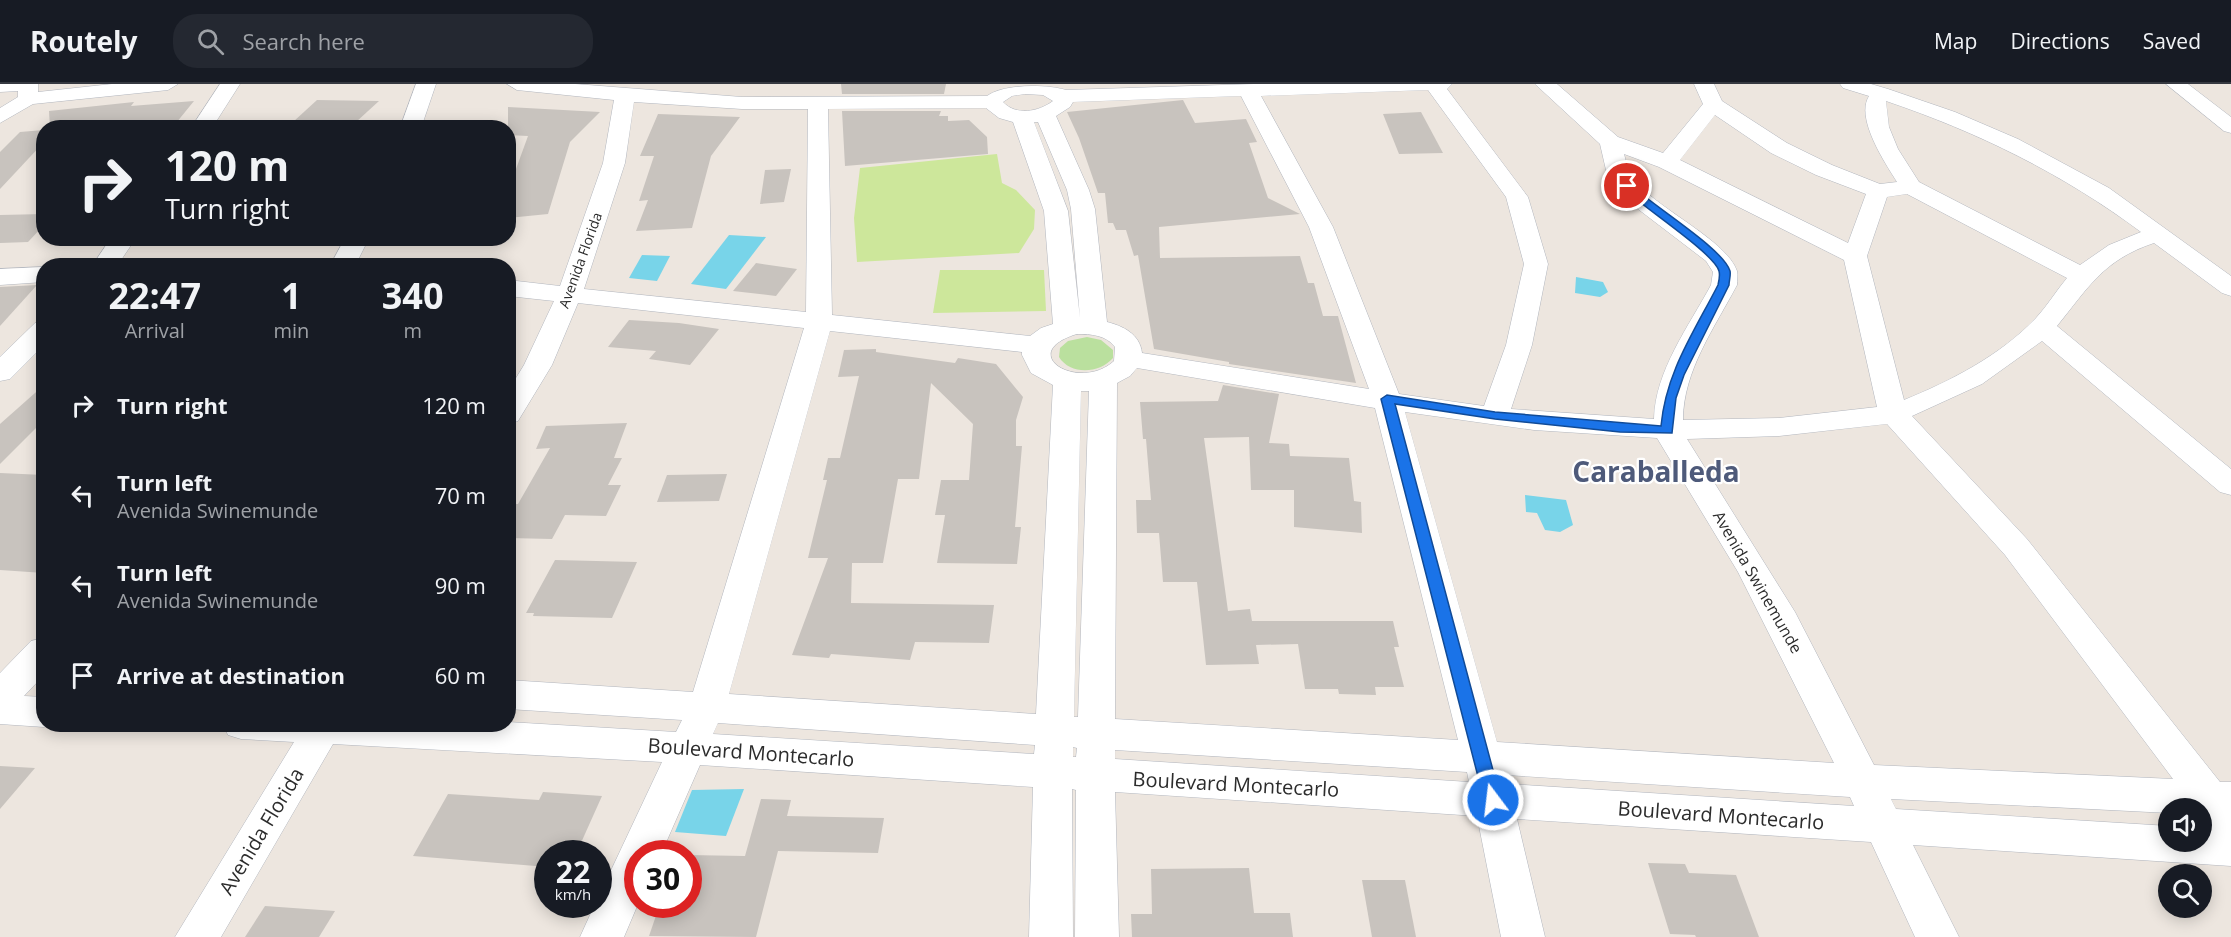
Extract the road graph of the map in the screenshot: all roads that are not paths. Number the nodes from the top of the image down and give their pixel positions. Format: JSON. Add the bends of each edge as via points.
{"nodes":[{"id":1,"x":168,"y":84,"type":"edge"},
{"id":2,"x":230,"y":84,"type":"edge"},
{"id":3,"x":426,"y":84,"type":"edge"},
{"id":4,"x":517,"y":84,"type":"edge"},
{"id":5,"x":1433,"y":84,"type":"edge"},
{"id":6,"x":1442,"y":84,"type":"edge"},
{"id":7,"x":1545,"y":84,"type":"edge"},
{"id":8,"x":1704,"y":84,"type":"edge"},
{"id":9,"x":1850,"y":84,"type":"edge"},
{"id":10,"x":2176,"y":84,"type":"edge"},
{"id":11,"x":1026,"y":85,"type":"edge"},
{"id":12,"x":0,"y":86,"type":"edge"},
{"id":13,"x":28,"y":89,"type":"edge"},
{"id":14,"x":1249,"y":91,"type":"junction"},
{"id":15,"x":1881,"y":93,"type":"junction"},
{"id":16,"x":625,"y":95,"type":"junction"},
{"id":17,"x":1062,"y":96,"type":"junction"},
{"id":18,"x":818,"y":102,"type":"junction"},
{"id":19,"x":992,"y":102,"type":"junction"},
{"id":20,"x":1713,"y":104,"type":"junction"},
{"id":21,"x":1045,"y":114,"type":"junction"},
{"id":22,"x":1021,"y":116,"type":"junction"},
{"id":23,"x":0,"y":117,"type":"edge"},
{"id":24,"x":206,"y":120,"type":"edge"},
{"id":25,"x":413,"y":120,"type":"edge"},
{"id":26,"x":2231,"y":127,"type":"edge"},
{"id":27,"x":1610,"y":142,"type":"junction"},
{"id":28,"x":1667,"y":162,"type":"junction"},
{"id":29,"x":1911,"y":187,"type":"junction"},
{"id":30,"x":1878,"y":191,"type":"junction"},
{"id":31,"x":2158,"y":235,"type":"junction"},
{"id":32,"x":1855,"y":256,"type":"junction"},
{"id":33,"x":36,"y":275,"type":"edge"},
{"id":34,"x":2083,"y":276,"type":"junction"},
{"id":35,"x":0,"y":277,"type":"edge"},
{"id":36,"x":2231,"y":288,"type":"edge"},
{"id":37,"x":516,"y":289,"type":"edge"},
{"id":38,"x":570,"y":293,"type":"junction"},
{"id":39,"x":819,"y":321,"type":"junction"},
{"id":40,"x":1094,"y":326,"type":"junction"},
{"id":41,"x":2042,"y":327,"type":"junction"},
{"id":42,"x":1066,"y":328,"type":"junction"},
{"id":43,"x":36,"y":337,"type":"edge"},
{"id":44,"x":1036,"y":345,"type":"junction"},
{"id":45,"x":1116,"y":369,"type":"junction"},
{"id":46,"x":0,"y":373,"type":"edge"},
{"id":47,"x":1067,"y":381,"type":"junction"},
{"id":48,"x":1387,"y":399,"type":"junction"},
{"id":49,"x":516,"y":401,"type":"edge"},
{"id":50,"x":1893,"y":413,"type":"junction"},
{"id":51,"x":1495,"y":416,"type":"junction"},
{"id":52,"x":1667,"y":430,"type":"junction"},
{"id":53,"x":2231,"y":485,"type":"edge"},
{"id":54,"x":29,"y":662,"type":"edge"},
{"id":55,"x":516,"y":694,"type":"edge"},
{"id":56,"x":0,"y":697,"type":"edge"},
{"id":57,"x":707,"y":706,"type":"junction"},
{"id":58,"x":0,"y":710,"type":"edge"},
{"id":59,"x":36,"y":712,"type":"edge"},
{"id":60,"x":1056,"y":731,"type":"junction"},
{"id":61,"x":321,"y":732,"type":"edge"},
{"id":62,"x":407,"y":732,"type":"edge"},
{"id":63,"x":1098,"y":733,"type":"junction"},
{"id":64,"x":688,"y":749,"type":"junction"},
{"id":65,"x":1481,"y":756,"type":"junction"},
{"id":66,"x":1053,"y":772,"type":"junction"},
{"id":67,"x":1095,"y":776,"type":"junction"},
{"id":68,"x":1862,"y":781,"type":"junction"},
{"id":69,"x":2220,"y":798,"type":"edge"},
{"id":70,"x":1493,"y":800,"type":"junction"},
{"id":71,"x":1883,"y":826,"type":"junction"},
{"id":72,"x":2231,"y":829,"type":"edge"},
{"id":73,"x":646,"y":840,"type":"edge"},
{"id":74,"x":2231,"y":848,"type":"edge"},
{"id":75,"x":624,"y":889,"type":"edge"},
{"id":76,"x":197,"y":937,"type":"edge"},
{"id":77,"x":602,"y":937,"type":"edge"},
{"id":78,"x":1050,"y":937,"type":"edge"},
{"id":79,"x":1096,"y":937,"type":"edge"},
{"id":80,"x":1523,"y":937,"type":"edge"},
{"id":81,"x":1937,"y":937,"type":"edge"}],
"edges":[{"from":1,"to":13,"type":"street"},
{"from":2,"to":24,"type":"street"},
{"from":3,"to":25,"type":"street"},
{"from":4,"to":16,"type":"street"},
{"from":5,"to":6,"type":"street"},
{"from":5,"to":14,"type":"street"},
{"from":5,"to":51,"type":"street","via":[[1516,197],[1536,264],[1519,345]]},
{"from":7,"to":27,"type":"street"},
{"from":8,"to":20,"type":"street"},
{"from":9,"to":15,"type":"street"},
{"from":10,"to":26,"type":"street"},
{"from":11,"to":17,"type":"street","via":[[1049,88]]},
{"from":11,"to":19,"type":"street","via":[[1002,91]]},
{"from":12,"to":13,"type":"street"},
{"from":13,"to":23,"type":"street"},
{"from":14,"to":17,"type":"street"},
{"from":14,"to":48,"type":"street","via":[[1317,219]]},
{"from":15,"to":29,"type":"street","via":[[1876,101],[1879,127],[1887,149]]},
{"from":15,"to":31,"type":"street","via":[[1983,129],[2029,151],[2103,195]]},
{"from":16,"to":18,"type":"street","via":[[742,103]]},
{"from":16,"to":38,"type":"street","name":"Avenida Florida","via":[[614,163]]},
{"from":17,"to":21,"type":"street","via":[[1063,103]]},
{"from":18,"to":19,"type":"street"},
{"from":18,"to":39,"type":"street"},
{"from":19,"to":22,"type":"street","via":[[1006,114]]},
{"from":20,"to":28,"type":"street"},
{"from":20,"to":30,"type":"street","via":[[1779,148]]},
{"from":21,"to":22,"type":"street"},
{"from":21,"to":40,"type":"street","via":[[1083,209]]},
{"from":22,"to":42,"type":"street","via":[[1056,211]]},
{"from":27,"to":28,"type":"street"},
{"from":27,"to":52,"type":"street","via":[[1617,170],[1627,186],[1715,256],[1725,272],[1724,285],[1678,375],[1670,398]]},
{"from":28,"to":32,"type":"street"},
{"from":29,"to":30,"type":"street"},
{"from":29,"to":34,"type":"street"},
{"from":30,"to":32,"type":"street"},
{"from":31,"to":34,"type":"street","via":[[2138,238]]},
{"from":31,"to":36,"type":"street"},
{"from":32,"to":50,"type":"street"},
{"from":33,"to":35,"type":"street"},
{"from":34,"to":41,"type":"street"},
{"from":37,"to":38,"type":"street"},
{"from":38,"to":39,"type":"street"},
{"from":38,"to":49,"type":"street","name":"Avenida Florida","via":[[538,364]]},
{"from":39,"to":44,"type":"street"},
{"from":39,"to":57,"type":"street"},
{"from":40,"to":42,"type":"street"},
{"from":40,"to":45,"type":"street","via":[[1122,338],[1129,348]]},
{"from":41,"to":50,"type":"street","via":[[1960,385]]},
{"from":41,"to":53,"type":"street"},
{"from":42,"to":44,"type":"street","via":[[1048,334]]},
{"from":43,"to":46,"type":"street"},
{"from":44,"to":47,"type":"street","via":[[1038,367]]},
{"from":45,"to":47,"type":"street"},
{"from":45,"to":48,"type":"street"},
{"from":45,"to":63,"type":"street"},
{"from":47,"to":60,"type":"street"},
{"from":48,"to":51,"type":"street"},
{"from":48,"to":65,"type":"street"},
{"from":50,"to":52,"type":"street","via":[[1750,429]]},
{"from":50,"to":69,"type":"street","via":[[2016,547]]},
{"from":51,"to":52,"type":"street"},
{"from":52,"to":68,"type":"street","name":"Avenida Swinemunde","via":[[1760,578]]},
{"from":54,"to":56,"type":"street"},
{"from":55,"to":57,"type":"street"},
{"from":57,"to":60,"type":"street"},
{"from":57,"to":64,"type":"street"},
{"from":58,"to":59,"type":"street"},
{"from":60,"to":63,"type":"street"},
{"from":60,"to":66,"type":"street"},
{"from":61,"to":76,"type":"street","name":"Avenida Florida"},
{"from":62,"to":64,"type":"street","name":"Boulevard Montecarlo"},
{"from":63,"to":65,"type":"street"},
{"from":63,"to":67,"type":"street"},
{"from":64,"to":66,"type":"street","name":"Boulevard Montecarlo"},
{"from":64,"to":73,"type":"street"},
{"from":65,"to":68,"type":"street"},
{"from":65,"to":70,"type":"street"},
{"from":66,"to":67,"type":"street","name":"Boulevard Montecarlo"},
{"from":66,"to":78,"type":"street"},
{"from":67,"to":70,"type":"street","name":"Boulevard Montecarlo"},
{"from":67,"to":79,"type":"street"},
{"from":68,"to":69,"type":"street"},
{"from":68,"to":71,"type":"street","name":"Avenida Swinemunde"},
{"from":69,"to":72,"type":"street"},
{"from":70,"to":71,"type":"street","name":"Boulevard Montecarlo"},
{"from":70,"to":80,"type":"street"},
{"from":71,"to":74,"type":"street","name":"Boulevard Montecarlo"},
{"from":71,"to":81,"type":"street","name":"Avenida Swinemunde"},
{"from":75,"to":77,"type":"street"}]}
